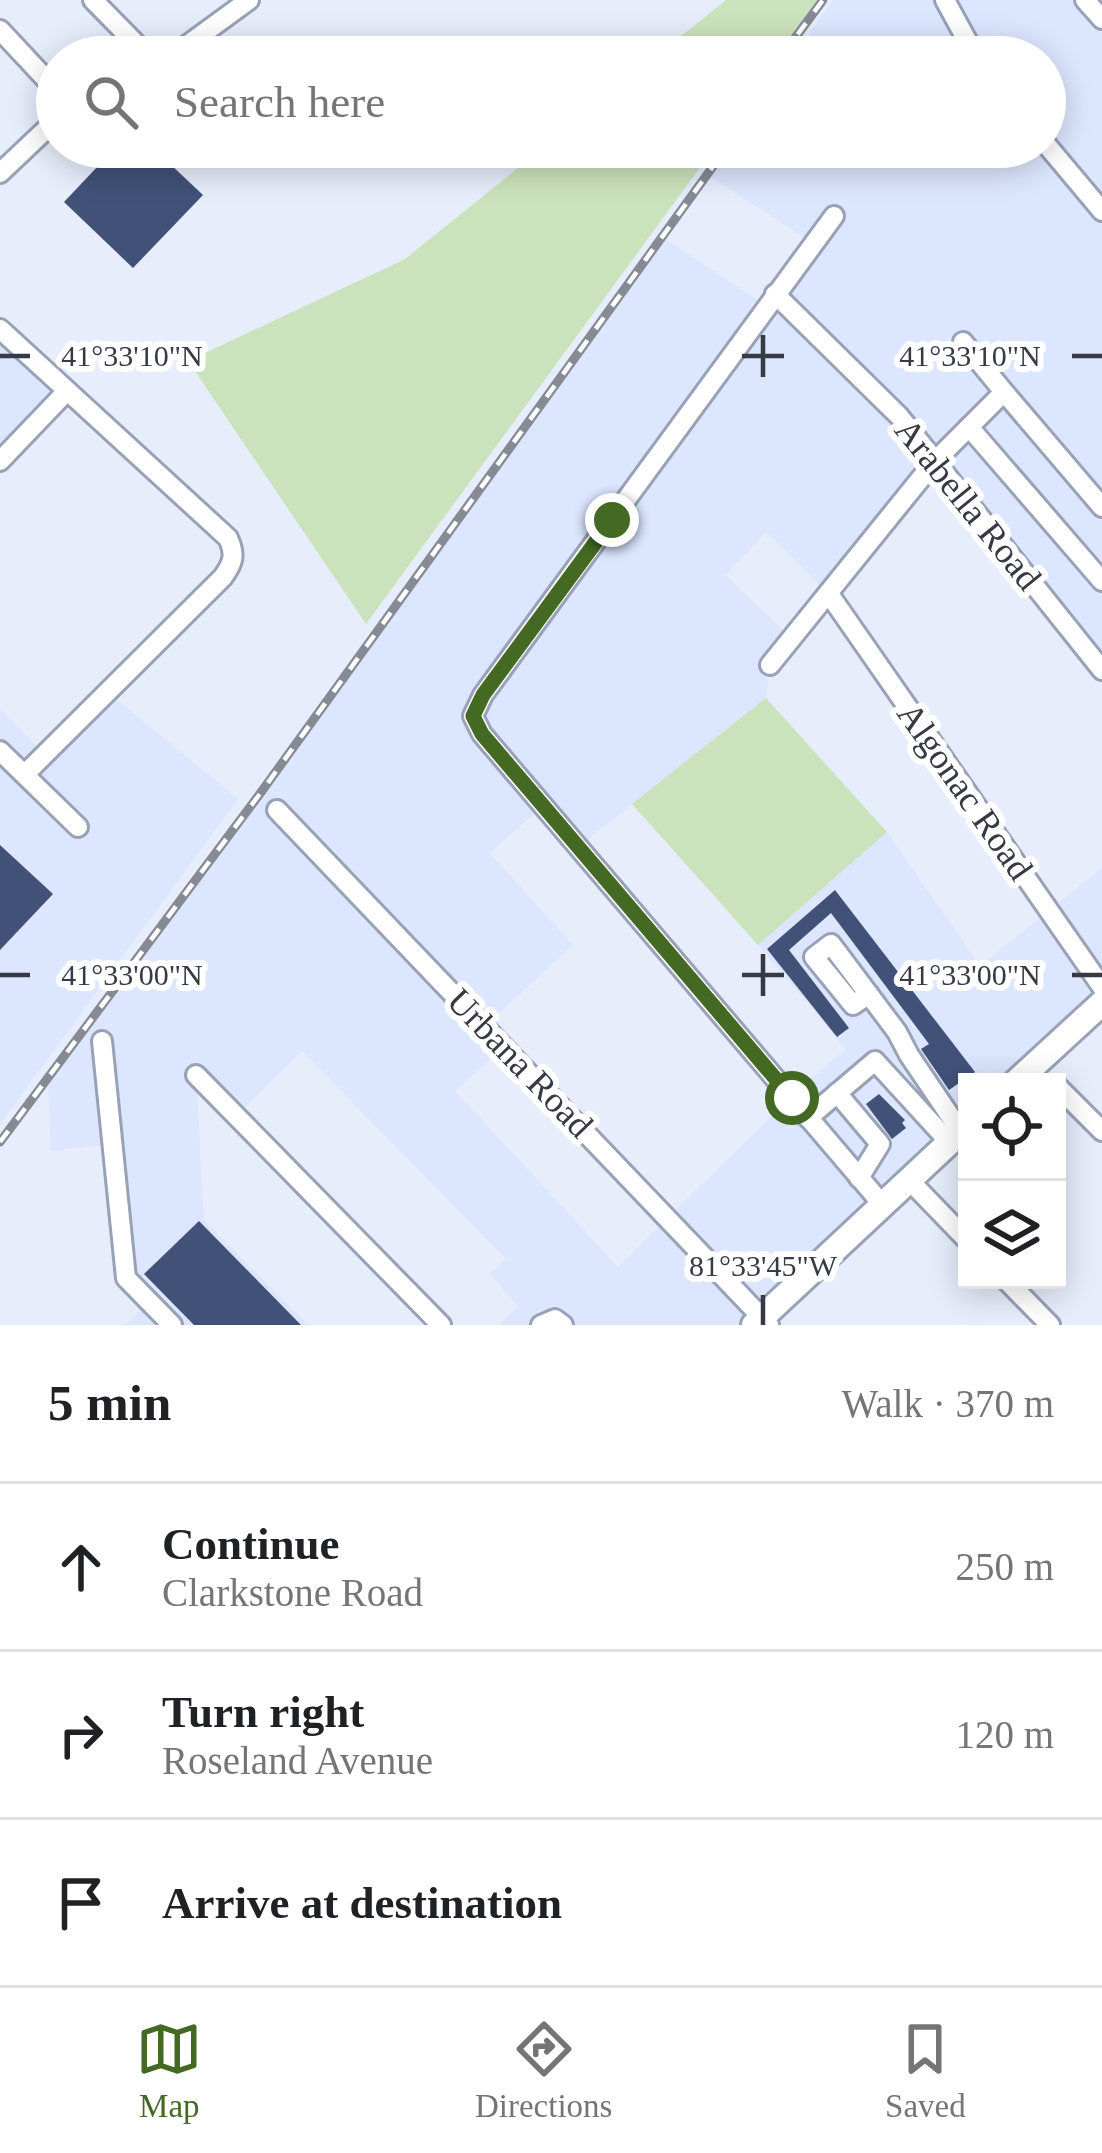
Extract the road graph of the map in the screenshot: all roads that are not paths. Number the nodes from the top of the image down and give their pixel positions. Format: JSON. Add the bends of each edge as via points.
{"nodes":[{"id":1,"x":93,"y":0,"type":"edge"},
{"id":2,"x":249,"y":0,"type":"edge"},
{"id":3,"x":945,"y":0,"type":"edge"},
{"id":4,"x":1085,"y":0,"type":"edge"},
{"id":5,"x":1102,"y":20,"type":"edge"},
{"id":6,"x":0,"y":30,"type":"edge"},
{"id":7,"x":128,"y":36,"type":"edge"},
{"id":8,"x":200,"y":36,"type":"edge"},
{"id":9,"x":965,"y":36,"type":"edge"},
{"id":10,"x":36,"y":69,"type":"edge"},
{"id":11,"x":36,"y":139,"type":"edge"},
{"id":12,"x":1066,"y":168,"type":"edge"},
{"id":13,"x":0,"y":172,"type":"edge"},
{"id":14,"x":1102,"y":211,"type":"edge"},
{"id":15,"x":834,"y":216,"type":"dead end"},
{"id":16,"x":775,"y":294,"type":"junction"},
{"id":17,"x":0,"y":328,"type":"edge"},
{"id":18,"x":963,"y":342,"type":"dead end"},
{"id":19,"x":67,"y":391,"type":"junction"},
{"id":20,"x":1004,"y":392,"type":"junction"},
{"id":21,"x":969,"y":427,"type":"junction"},
{"id":22,"x":0,"y":461,"type":"edge"},
{"id":23,"x":934,"y":462,"type":"junction"},
{"id":24,"x":1102,"y":507,"type":"edge"},
{"id":25,"x":1100,"y":574,"type":"edge"},
{"id":26,"x":829,"y":594,"type":"junction"},
{"id":27,"x":770,"y":665,"type":"dead end"},
{"id":28,"x":1102,"y":670,"type":"edge"},
{"id":29,"x":0,"y":751,"type":"edge"},
{"id":30,"x":25,"y":775,"type":"junction"},
{"id":31,"x":277,"y":810,"type":"dead end"},
{"id":32,"x":78,"y":827,"type":"dead end"},
{"id":33,"x":1102,"y":987,"type":"edge"},
{"id":34,"x":869,"y":994,"type":"dead end"},
{"id":35,"x":1102,"y":1003,"type":"edge"},
{"id":36,"x":102,"y":1041,"type":"dead end"},
{"id":37,"x":1053,"y":1073,"type":"edge"},
{"id":38,"x":196,"y":1075,"type":"dead end"},
{"id":39,"x":837,"y":1093,"type":"junction"},
{"id":40,"x":1066,"y":1095,"type":"edge"},
{"id":41,"x":808,"y":1118,"type":"junction"},
{"id":42,"x":1102,"y":1131,"type":"edge"},
{"id":43,"x":958,"y":1132,"type":"edge"},
{"id":44,"x":958,"y":1133,"type":"edge"},
{"id":45,"x":958,"y":1135,"type":"edge"},
{"id":46,"x":860,"y":1178,"type":"junction"},
{"id":47,"x":909,"y":1180,"type":"junction"},
{"id":48,"x":882,"y":1204,"type":"junction"},
{"id":49,"x":958,"y":1231,"type":"edge"},
{"id":50,"x":1015,"y":1289,"type":"edge"},
{"id":51,"x":762,"y":1322,"type":"edge"},
{"id":52,"x":172,"y":1325,"type":"edge"},
{"id":53,"x":441,"y":1325,"type":"edge"},
{"id":54,"x":541,"y":1325,"type":"edge"},
{"id":55,"x":563,"y":1325,"type":"edge"},
{"id":56,"x":1050,"y":1325,"type":"edge"}],
"edges":[{"from":1,"to":7,"type":"street"},
{"from":2,"to":8,"type":"street"},
{"from":3,"to":9,"type":"street"},
{"from":4,"to":5,"type":"street"},
{"from":6,"to":10,"type":"street"},
{"from":11,"to":13,"type":"street"},
{"from":12,"to":14,"type":"street"},
{"from":15,"to":16,"type":"street"},
{"from":16,"to":23,"type":"street","name":"Arabella Road","via":[[899,416]]},
{"from":16,"to":41,"type":"street","via":[[473,716]]},
{"from":17,"to":19,"type":"street"},
{"from":18,"to":20,"type":"street"},
{"from":19,"to":22,"type":"street"},
{"from":19,"to":30,"type":"street","via":[[227,538],[233,563]]},
{"from":20,"to":21,"type":"street"},
{"from":20,"to":24,"type":"street"},
{"from":21,"to":23,"type":"street"},
{"from":21,"to":25,"type":"street"},
{"from":23,"to":26,"type":"street"},
{"from":23,"to":28,"type":"street","name":"Arabella Road"},
{"from":26,"to":27,"type":"street"},
{"from":26,"to":33,"type":"street","name":"Algonac Road"},
{"from":29,"to":30,"type":"street"},
{"from":30,"to":32,"type":"street"},
{"from":31,"to":51,"type":"street","name":"Urbana Road"},
{"from":34,"to":43,"type":"street"},
{"from":35,"to":37,"type":"main road"},
{"from":36,"to":52,"type":"street","via":[[126,1279]]},
{"from":38,"to":53,"type":"street"},
{"from":39,"to":41,"type":"street"},
{"from":39,"to":44,"type":"street","via":[[875,1061]]},
{"from":39,"to":46,"type":"street","via":[[880,1144]]},
{"from":40,"to":42,"type":"street"},
{"from":41,"to":46,"type":"street"},
{"from":45,"to":47,"type":"main road"},
{"from":46,"to":48,"type":"street"},
{"from":47,"to":48,"type":"main road"},
{"from":47,"to":49,"type":"street"},
{"from":48,"to":51,"type":"main road"},
{"from":50,"to":56,"type":"street"},
{"from":54,"to":55,"type":"street","via":[[555,1318]]}]}
